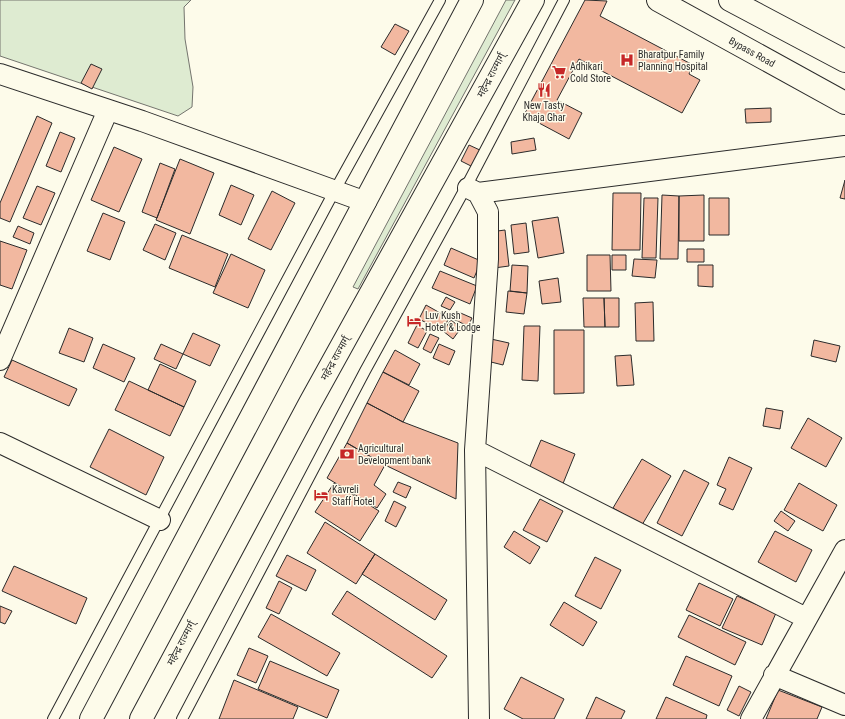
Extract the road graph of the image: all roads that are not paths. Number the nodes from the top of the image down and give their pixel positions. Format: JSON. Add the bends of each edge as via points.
{"nodes":[{"id":1,"x":440,"y":0,"type":"edge"},
{"id":2,"x":472,"y":0,"type":"edge"},
{"id":3,"x":533,"y":0,"type":"edge"},
{"id":4,"x":564,"y":0,"type":"edge"},
{"id":5,"x":658,"y":0,"type":"edge"},
{"id":6,"x":730,"y":0,"type":"edge"},
{"id":7,"x":845,"y":61,"type":"edge"},
{"id":8,"x":0,"y":74,"type":"edge"},
{"id":9,"x":845,"y":103,"type":"edge"},
{"id":10,"x":108,"y":110,"type":"junction"},
{"id":11,"x":845,"y":146,"type":"edge"},
{"id":12,"x":335,"y":190,"type":"junction"},
{"id":13,"x":472,"y":190,"type":"junction"},
{"id":14,"x":366,"y":202,"type":"junction"},
{"id":15,"x":0,"y":360,"type":"edge"},
{"id":16,"x":0,"y":443,"type":"edge"},
{"id":17,"x":475,"y":450,"type":"junction"},
{"id":18,"x":160,"y":520,"type":"junction"},
{"id":19,"x":845,"y":550,"type":"edge"},
{"id":20,"x":806,"y":618,"type":"junction"},
{"id":21,"x":774,"y":675,"type":"junction"},
{"id":22,"x":845,"y":705,"type":"edge"},
{"id":23,"x":483,"y":717,"type":"edge"},
{"id":24,"x":53,"y":719,"type":"edge"},
{"id":25,"x":91,"y":719,"type":"edge"},
{"id":26,"x":141,"y":719,"type":"edge"},
{"id":27,"x":182,"y":719,"type":"edge"},
{"id":28,"x":751,"y":719,"type":"edge"}],
"edges":[{"from":1,"to":12,"type":"lane"},
{"from":2,"to":14,"type":"highway"},
{"from":3,"to":26,"type":"highway","name":"महेन्द्र राज्मार्ग्","via":[[310,403]]},
{"from":4,"to":13,"type":"lane"},
{"from":5,"to":9,"type":"highway","name":"Bypass Road"},
{"from":6,"to":7,"type":"highway"},
{"from":8,"to":10,"type":"street"},
{"from":10,"to":12,"type":"street"},
{"from":10,"to":15,"type":"street"},
{"from":11,"to":13,"type":"street"},
{"from":12,"to":14,"type":"street"},
{"from":12,"to":18,"type":"lane"},
{"from":13,"to":17,"type":"street","via":[[488,212],[488,259]]},
{"from":13,"to":27,"type":"lane","via":[[361,378]]},
{"from":14,"to":25,"type":"highway"},
{"from":16,"to":18,"type":"street"},
{"from":17,"to":20,"type":"street"},
{"from":17,"to":23,"type":"street"},
{"from":18,"to":24,"type":"lane"},
{"from":19,"to":20,"type":"street"},
{"from":20,"to":21,"type":"street"},
{"from":21,"to":22,"type":"street"},
{"from":21,"to":28,"type":"street"}]}
